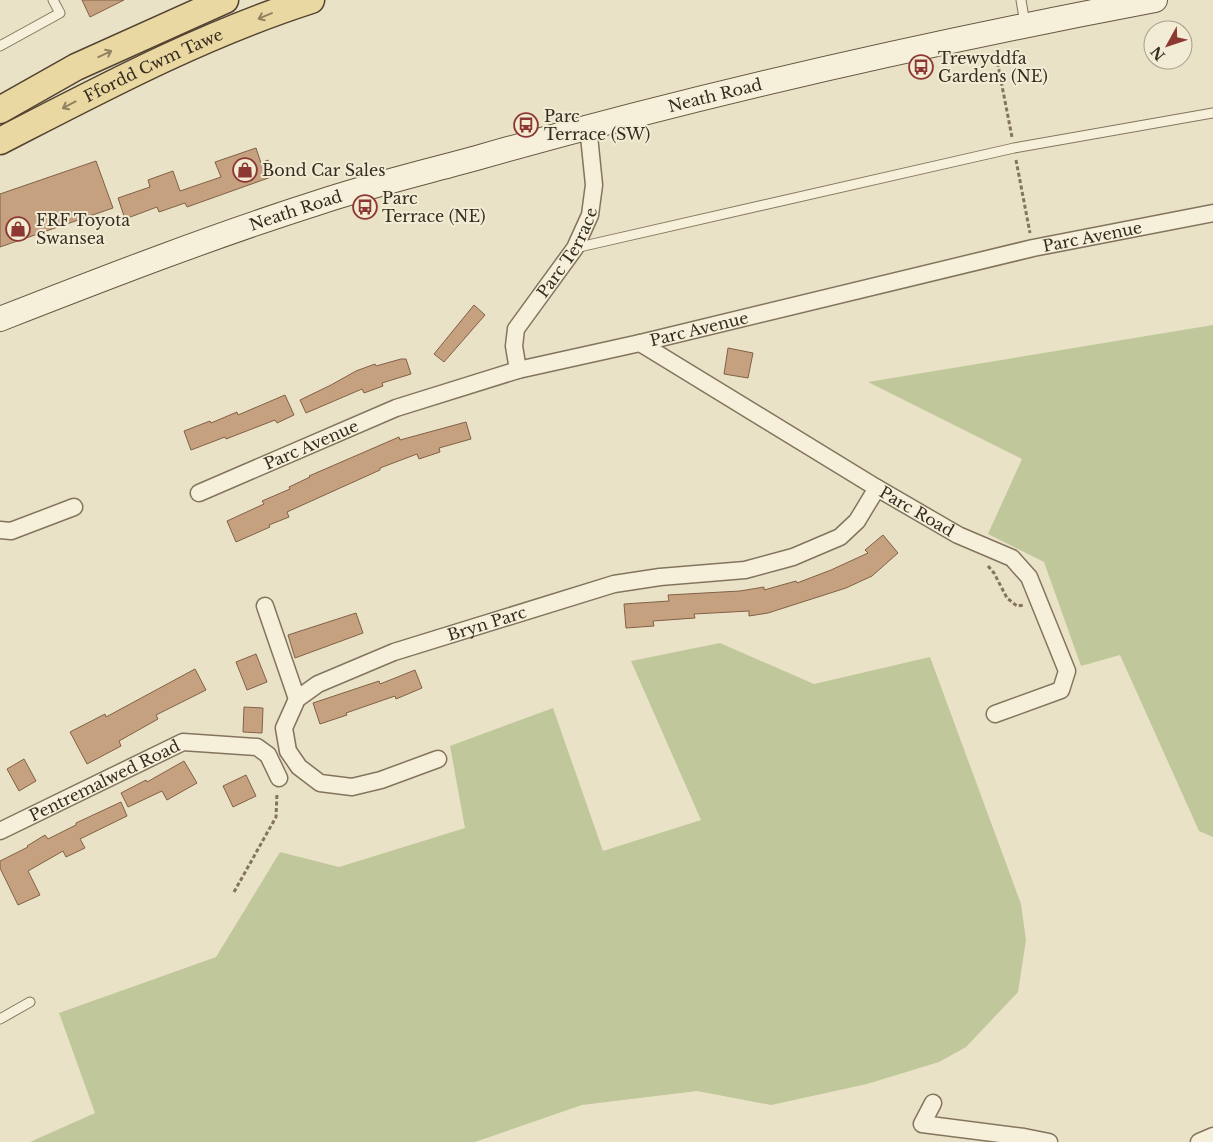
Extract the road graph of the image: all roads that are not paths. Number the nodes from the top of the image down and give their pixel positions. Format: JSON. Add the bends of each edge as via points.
{"nodes":[{"id":1,"x":53,"y":0,"type":"edge"},
{"id":2,"x":225,"y":0,"type":"edge"},
{"id":3,"x":311,"y":0,"type":"edge"},
{"id":4,"x":1021,"y":0,"type":"edge"},
{"id":5,"x":1155,"y":0,"type":"edge"},
{"id":6,"x":1026,"y":24,"type":"junction"},
{"id":7,"x":0,"y":46,"type":"edge"},
{"id":8,"x":0,"y":110,"type":"edge"},
{"id":9,"x":1213,"y":113,"type":"edge"},
{"id":10,"x":588,"y":126,"type":"junction"},
{"id":11,"x":0,"y":141,"type":"edge"},
{"id":12,"x":1213,"y":213,"type":"edge"},
{"id":13,"x":575,"y":248,"type":"junction"},
{"id":14,"x":0,"y":319,"type":"edge"},
{"id":15,"x":640,"y":343,"type":"junction"},
{"id":16,"x":518,"y":370,"type":"junction"},
{"id":17,"x":877,"y":488,"type":"junction"},
{"id":18,"x":199,"y":493,"type":"dead end"},
{"id":19,"x":74,"y":507,"type":"dead end"},
{"id":20,"x":0,"y":530,"type":"edge"},
{"id":21,"x":265,"y":606,"type":"dead end"},
{"id":22,"x":297,"y":699,"type":"junction"},
{"id":23,"x":995,"y":714,"type":"dead end"},
{"id":24,"x":438,"y":759,"type":"dead end"},
{"id":25,"x":278,"y":778,"type":"road end"},
{"id":26,"x":0,"y":831,"type":"edge"},
{"id":27,"x":30,"y":1002,"type":"dead end"},
{"id":28,"x":0,"y":1019,"type":"edge"},
{"id":29,"x":933,"y":1103,"type":"dead end"},
{"id":30,"x":1213,"y":1136,"type":"edge"},
{"id":31,"x":1049,"y":1142,"type":"edge"},
{"id":32,"x":1199,"y":1142,"type":"edge"}],
"edges":[{"from":1,"to":7,"type":"lane","via":[[60,13]]},
{"from":8,"to":2,"type":"main road","name":"Ffordd Cwm Tawe","one_way":true,"via":[[76,67]]},
{"from":3,"to":11,"type":"main road","name":"Ffordd Cwm Tawe","one_way":true,"via":[[182,50]]},
{"from":4,"to":6,"type":"lane"},
{"from":5,"to":6,"type":"main road","name":"Neath Road"},
{"from":6,"to":10,"type":"main road","name":"Neath Road","via":[[782,78]]},
{"from":9,"to":13,"type":"lane","via":[[1014,148]]},
{"from":10,"to":13,"type":"street","name":"Parc Terrace","via":[[594,185],[590,215]]},
{"from":10,"to":14,"type":"main road","name":"Neath Road","via":[[318,202]]},
{"from":12,"to":15,"type":"street","name":"Parc Avenue","via":[[1033,248]]},
{"from":13,"to":16,"type":"street","name":"Parc Terrace","via":[[516,329],[514,346]]},
{"from":15,"to":16,"type":"street","name":"Parc Avenue"},
{"from":15,"to":17,"type":"street","name":"Parc Road"},
{"from":16,"to":18,"type":"street","name":"Parc Avenue","via":[[396,408]]},
{"from":17,"to":22,"type":"street","name":"Bryn Parc","via":[[857,521],[840,537],[794,557],[745,570],[614,584],[394,652],[318,684]]},
{"from":17,"to":23,"type":"street","name":"Parc Road","via":[[958,535],[1012,558],[1029,577],[1067,671],[1061,690]]},
{"from":19,"to":20,"type":"street","via":[[12,531]]},
{"from":21,"to":22,"type":"street"},
{"from":22,"to":24,"type":"street","via":[[284,728],[288,751],[299,767],[320,784],[352,787]]},
{"from":25,"to":26,"type":"street","name":"Pentremalwed Road","via":[[268,755],[257,746],[184,742]]},
{"from":27,"to":28,"type":"lane"},
{"from":29,"to":31,"type":"street","via":[[922,1124]]},
{"from":30,"to":32,"type":"street"}]}
